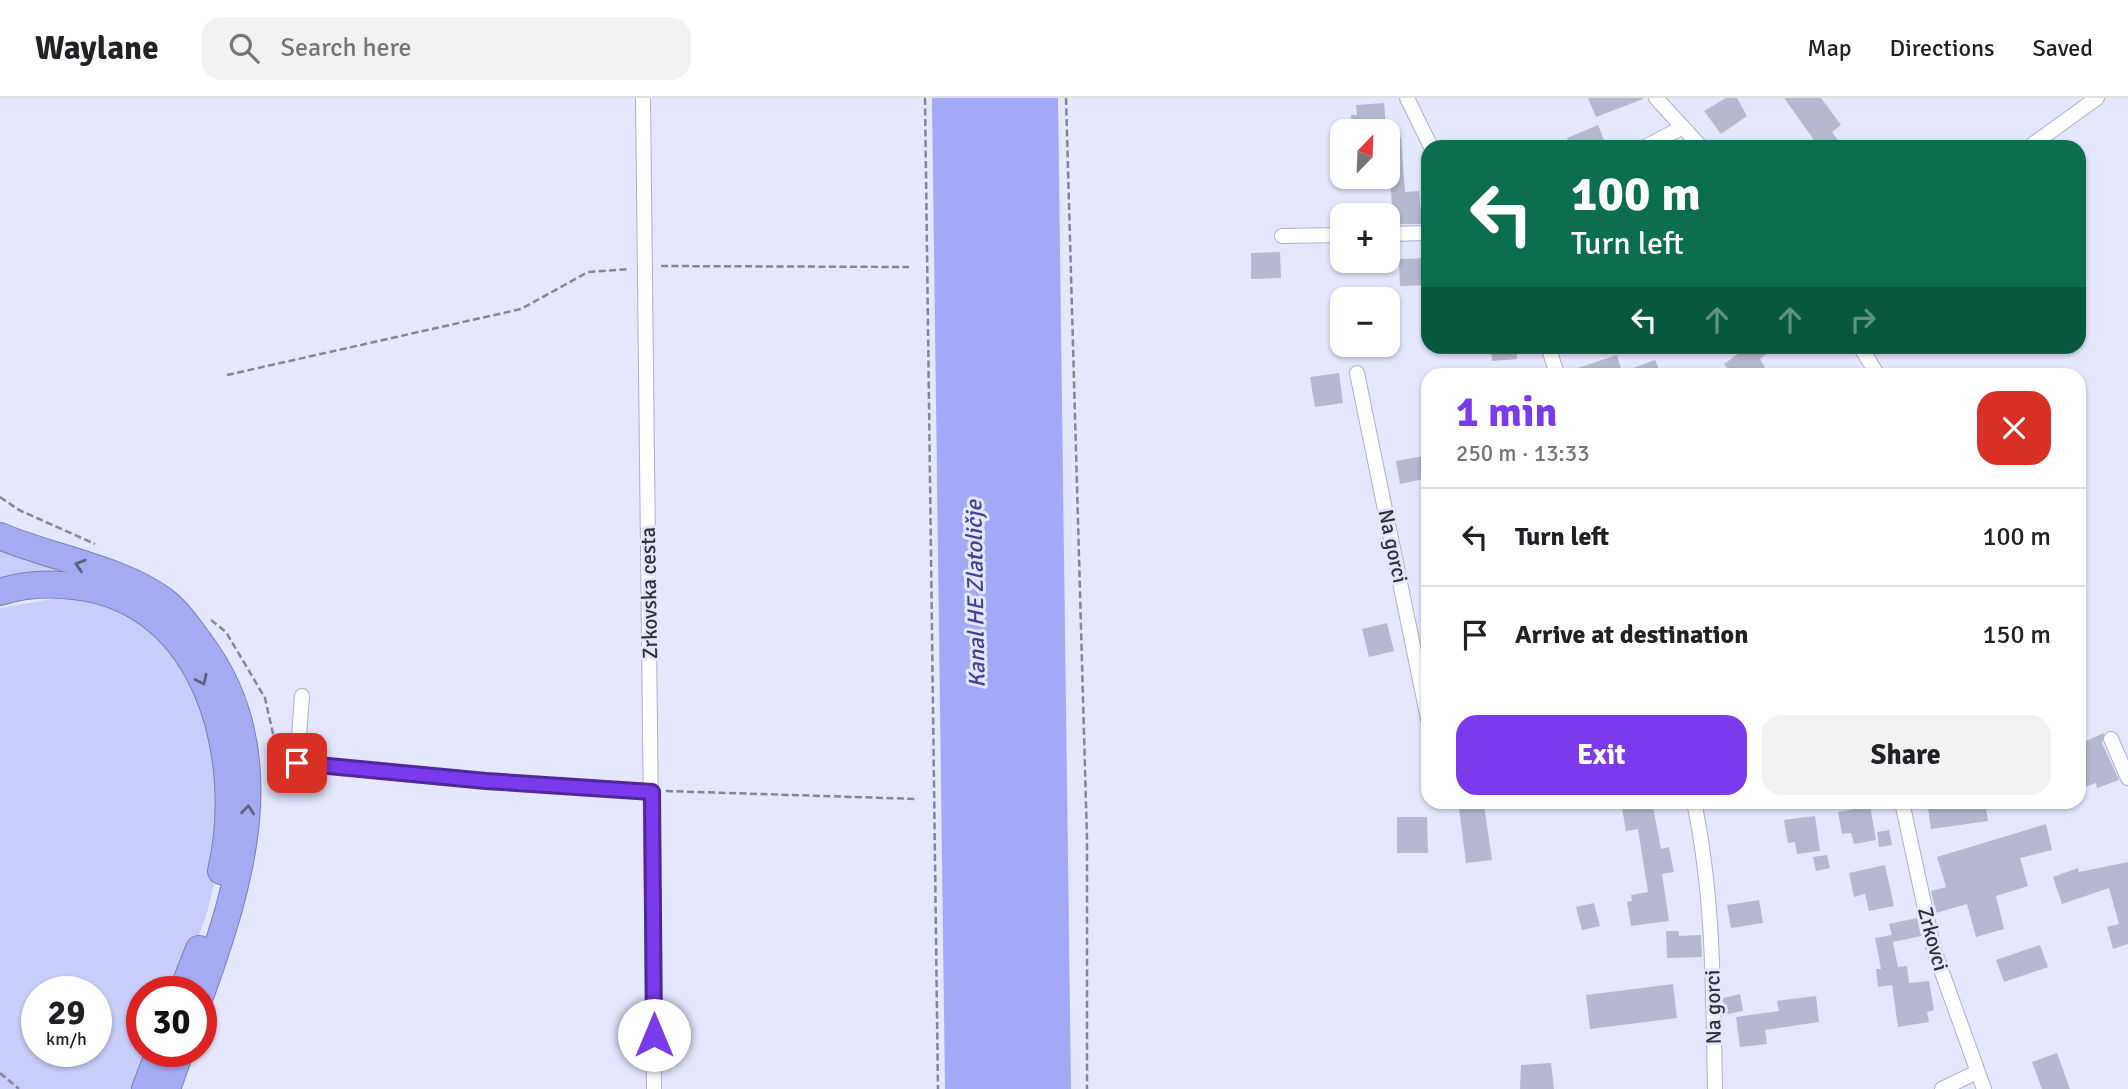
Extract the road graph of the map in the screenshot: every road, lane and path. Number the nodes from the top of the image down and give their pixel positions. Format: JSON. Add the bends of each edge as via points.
{"nodes":[{"id":1,"x":643,"y":98,"type":"edge"},
{"id":2,"x":925,"y":98,"type":"edge"},
{"id":3,"x":1066,"y":98,"type":"edge"},
{"id":4,"x":1407,"y":98,"type":"edge"},
{"id":5,"x":1656,"y":98,"type":"edge"},
{"id":6,"x":2097,"y":98,"type":"edge"},
{"id":7,"x":1683,"y":127,"type":"junction"},
{"id":8,"x":1428,"y":140,"type":"edge"},
{"id":9,"x":1658,"y":140,"type":"edge"},
{"id":10,"x":1695,"y":140,"type":"edge"},
{"id":11,"x":2039,"y":140,"type":"edge"},
{"id":12,"x":1421,"y":233,"type":"edge"},
{"id":13,"x":1400,"y":234,"type":"edge"},
{"id":14,"x":1330,"y":235,"type":"edge"},
{"id":15,"x":1282,"y":236,"type":"dead end"},
{"id":16,"x":645,"y":267,"type":"junction"},
{"id":17,"x":909,"y":267,"type":"dead end"},
{"id":18,"x":1357,"y":373,"type":"dead end"},
{"id":19,"x":226,"y":375,"type":"dead end"},
{"id":20,"x":0,"y":536,"type":"edge"},
{"id":21,"x":0,"y":592,"type":"edge"},
{"id":22,"x":1421,"y":685,"type":"edge"},
{"id":23,"x":302,"y":696,"type":"dead end"},
{"id":24,"x":2111,"y":739,"type":"dead end"},
{"id":25,"x":2128,"y":778,"type":"edge"},
{"id":26,"x":652,"y":792,"type":"junction"},
{"id":27,"x":918,"y":799,"type":"dead end"},
{"id":28,"x":1695,"y":809,"type":"edge"},
{"id":29,"x":1904,"y":809,"type":"edge"},
{"id":30,"x":188,"y":976,"type":"edge"},
{"id":31,"x":208,"y":976,"type":"edge"},
{"id":32,"x":153,"y":1067,"type":"edge"},
{"id":33,"x":175,"y":1067,"type":"edge"},
{"id":34,"x":1977,"y":1072,"type":"junction"},
{"id":35,"x":0,"y":1073,"type":"edge"},
{"id":36,"x":19,"y":1089,"type":"edge"},
{"id":37,"x":145,"y":1089,"type":"edge"},
{"id":38,"x":167,"y":1089,"type":"edge"},
{"id":39,"x":654,"y":1089,"type":"edge"},
{"id":40,"x":938,"y":1089,"type":"edge"},
{"id":41,"x":1087,"y":1089,"type":"edge"},
{"id":42,"x":1715,"y":1089,"type":"edge"},
{"id":43,"x":1942,"y":1089,"type":"edge"},
{"id":44,"x":1984,"y":1089,"type":"edge"}],
"edges":[{"from":1,"to":16,"type":"street","name":"Zrkovska cesta"},
{"from":2,"to":40,"type":"path"},
{"from":3,"to":41,"type":"path","via":[[1086,811]]},
{"from":4,"to":8,"type":"street"},
{"from":5,"to":7,"type":"street"},
{"from":6,"to":11,"type":"street"},
{"from":7,"to":9,"type":"street"},
{"from":7,"to":10,"type":"street"},
{"from":12,"to":13,"type":"street"},
{"from":14,"to":15,"type":"street"},
{"from":16,"to":17,"type":"path"},
{"from":16,"to":19,"type":"path","via":[[587,272],[521,309]]},
{"from":16,"to":26,"type":"street","name":"Zrkovska cesta"},
{"from":18,"to":22,"type":"street","name":"Na gorci"},
{"from":31,"to":20,"type":"highway","one_way":true,"via":[[243,855],[249,795],[246,743],[217,665],[163,600],[132,582]]},
{"from":21,"to":30,"type":"highway","one_way":true,"via":[[51,583],[100,589],[126,598],[155,617],[191,657],[226,748],[230,792],[226,852],[210,920]]},
{"from":23,"to":26,"type":"street","via":[[297,763]]},
{"from":24,"to":25,"type":"street"},
{"from":26,"to":27,"type":"path"},
{"from":26,"to":39,"type":"street","name":"Zrkovska cesta"},
{"from":28,"to":42,"type":"street","name":"Na gorci","via":[[1712,925]]},
{"from":29,"to":34,"type":"street","name":"Zrkovci","via":[[1934,950]]},
{"from":32,"to":37,"type":"highway"},
{"from":33,"to":38,"type":"highway"},
{"from":34,"to":43,"type":"street"},
{"from":34,"to":44,"type":"street","name":"Zrkovci"},
{"from":35,"to":36,"type":"path"}]}
